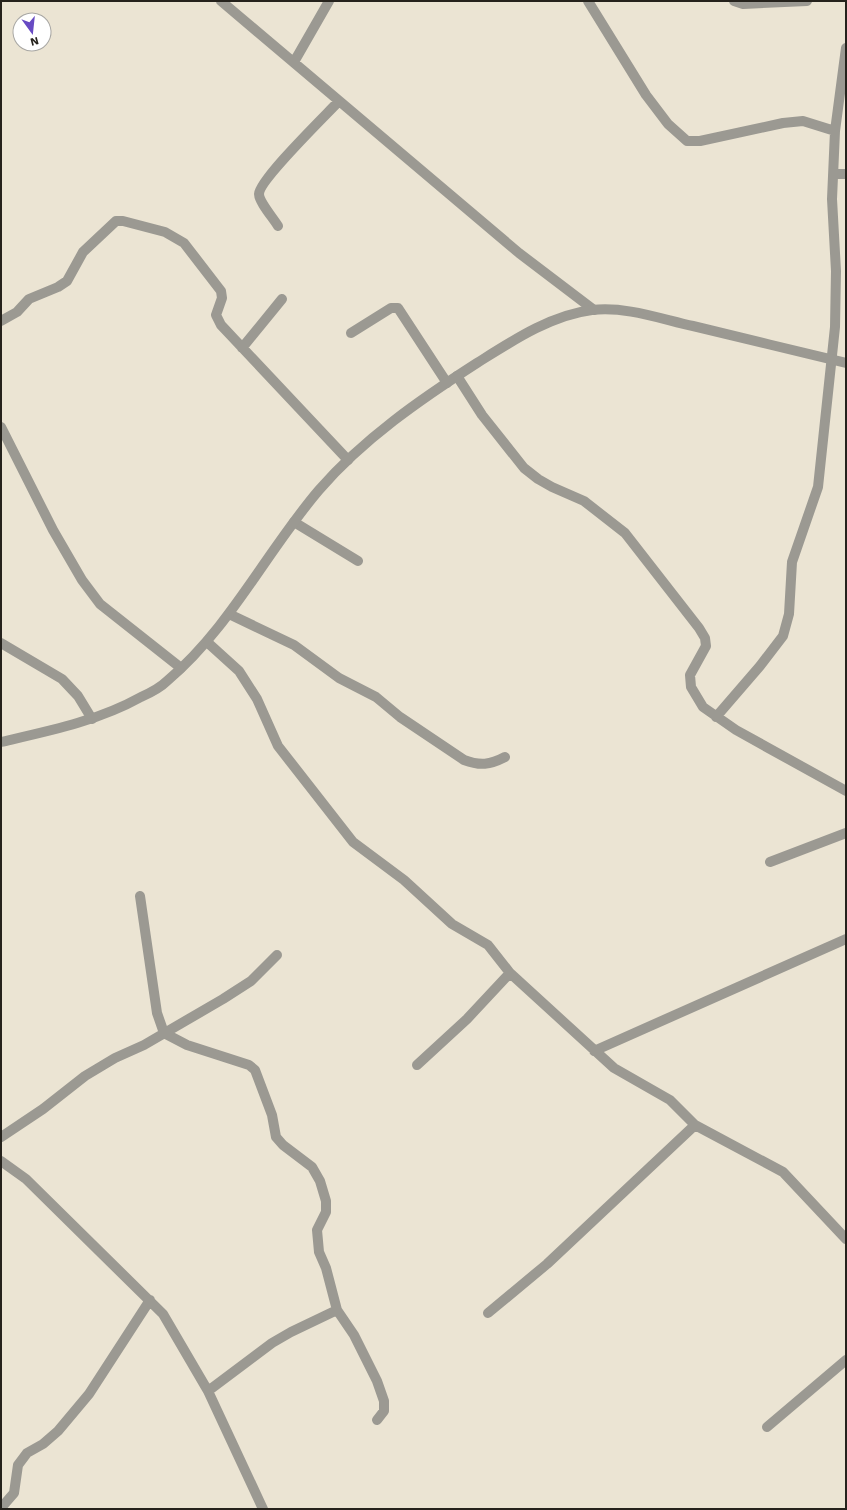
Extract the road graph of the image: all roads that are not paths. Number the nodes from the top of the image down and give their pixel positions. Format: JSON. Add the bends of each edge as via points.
{"nodes":[{"id":1,"x":221,"y":1,"type":"edge"},
{"id":2,"x":329,"y":1,"type":"edge"},
{"id":3,"x":588,"y":1,"type":"edge"},
{"id":4,"x":734,"y":1,"type":"edge"},
{"id":5,"x":807,"y":1,"type":"edge"},
{"id":6,"x":846,"y":48,"type":"edge"},
{"id":7,"x":294,"y":62,"type":"junction"},
{"id":8,"x":339,"y":101,"type":"junction"},
{"id":9,"x":835,"y":130,"type":"junction"},
{"id":10,"x":833,"y":174,"type":"junction"},
{"id":11,"x":846,"y":174,"type":"edge"},
{"id":12,"x":278,"y":226,"type":"dead end"},
{"id":13,"x":282,"y":299,"type":"dead end"},
{"id":14,"x":594,"y":310,"type":"junction"},
{"id":15,"x":1,"y":321,"type":"edge"},
{"id":16,"x":351,"y":334,"type":"dead end"},
{"id":17,"x":242,"y":348,"type":"junction"},
{"id":18,"x":832,"y":360,"type":"junction"},
{"id":19,"x":846,"y":364,"type":"edge"},
{"id":20,"x":457,"y":376,"type":"junction"},
{"id":21,"x":447,"y":383,"type":"junction"},
{"id":22,"x":1,"y":427,"type":"edge"},
{"id":23,"x":348,"y":460,"type":"junction"},
{"id":24,"x":294,"y":522,"type":"junction"},
{"id":25,"x":358,"y":561,"type":"dead end"},
{"id":26,"x":229,"y":614,"type":"junction"},
{"id":27,"x":207,"y":642,"type":"junction"},
{"id":28,"x":1,"y":643,"type":"edge"},
{"id":29,"x":181,"y":668,"type":"junction"},
{"id":30,"x":716,"y":718,"type":"junction"},
{"id":31,"x":92,"y":719,"type":"junction"},
{"id":32,"x":1,"y":742,"type":"edge"},
{"id":33,"x":505,"y":758,"type":"dead end"},
{"id":34,"x":846,"y":791,"type":"edge"},
{"id":35,"x":846,"y":832,"type":"edge"},
{"id":36,"x":770,"y":862,"type":"dead end"},
{"id":37,"x":140,"y":896,"type":"dead end"},
{"id":38,"x":846,"y":939,"type":"edge"},
{"id":39,"x":277,"y":955,"type":"dead end"},
{"id":40,"x":510,"y":973,"type":"junction"},
{"id":41,"x":164,"y":1033,"type":"junction"},
{"id":42,"x":594,"y":1051,"type":"junction"},
{"id":43,"x":417,"y":1065,"type":"dead end"},
{"id":44,"x":695,"y":1125,"type":"junction"},
{"id":45,"x":1,"y":1136,"type":"edge"},
{"id":46,"x":1,"y":1161,"type":"edge"},
{"id":47,"x":846,"y":1239,"type":"edge"},
{"id":48,"x":150,"y":1300,"type":"junction"},
{"id":49,"x":337,"y":1310,"type":"junction"},
{"id":50,"x":488,"y":1313,"type":"dead end"},
{"id":51,"x":846,"y":1360,"type":"edge"},
{"id":52,"x":208,"y":1391,"type":"junction"},
{"id":53,"x":377,"y":1420,"type":"dead end"},
{"id":54,"x":767,"y":1427,"type":"dead end"},
{"id":55,"x":1,"y":1508,"type":"edge"},
{"id":56,"x":263,"y":1509,"type":"edge"}],
"edges":[{"from":1,"to":7,"type":"street"},
{"from":2,"to":7,"type":"street"},
{"from":3,"to":9,"type":"street","via":[[646,95],[668,124],[687,141],[700,141],[783,123],[813,123]]},
{"from":4,"to":5,"type":"street","via":[[743,4]]},
{"from":6,"to":9,"type":"street"},
{"from":7,"to":8,"type":"street"},
{"from":8,"to":12,"type":"street","via":[[272,172],[260,189],[260,198]]},
{"from":8,"to":14,"type":"street","via":[[519,253]]},
{"from":9,"to":10,"type":"street"},
{"from":10,"to":11,"type":"street"},
{"from":10,"to":18,"type":"street","via":[[836,298]]},
{"from":13,"to":17,"type":"street"},
{"from":14,"to":18,"type":"street","via":[[618,310],[639,314]]},
{"from":14,"to":20,"type":"street","via":[[576,313],[528,333]]},
{"from":15,"to":17,"type":"street","via":[[17,312],[29,299],[67,281],[83,252],[116,221],[123,221],[165,232],[184,243],[221,291],[217,319]]},
{"from":16,"to":21,"type":"street","via":[[391,308],[398,308]]},
{"from":17,"to":23,"type":"street"},
{"from":18,"to":19,"type":"street"},
{"from":18,"to":30,"type":"street","via":[[818,487],[793,557],[789,614],[783,636]]},
{"from":20,"to":21,"type":"street"},
{"from":20,"to":30,"type":"street","via":[[487,421],[524,468],[538,480],[584,500],[625,533],[674,594],[705,638],[704,652],[690,675],[692,687],[703,707]]},
{"from":21,"to":23,"type":"street","via":[[382,430]]},
{"from":22,"to":29,"type":"street","via":[[53,530],[92,595]]},
{"from":23,"to":24,"type":"street"},
{"from":24,"to":25,"type":"street"},
{"from":24,"to":26,"type":"street"},
{"from":26,"to":27,"type":"street"},
{"from":26,"to":33,"type":"street","via":[[294,646],[339,678],[376,697],[400,717],[464,760],[486,765]]},
{"from":27,"to":29,"type":"street"},
{"from":27,"to":40,"type":"street","via":[[230,662],[250,687],[278,746],[346,835],[404,880],[452,924],[488,945]]},
{"from":28,"to":31,"type":"street","via":[[62,679],[78,696]]},
{"from":29,"to":31,"type":"street","via":[[166,683],[124,707]]},
{"from":30,"to":34,"type":"street"},
{"from":31,"to":32,"type":"street"},
{"from":35,"to":36,"type":"street"},
{"from":37,"to":41,"type":"street","via":[[157,1013]]},
{"from":38,"to":42,"type":"street"},
{"from":39,"to":41,"type":"street","via":[[251,981]]},
{"from":40,"to":42,"type":"street"},
{"from":40,"to":43,"type":"street","via":[[467,1019]]},
{"from":41,"to":45,"type":"street","via":[[85,1076],[43,1109]]},
{"from":41,"to":49,"type":"street","via":[[187,1045],[249,1065],[255,1070],[272,1115],[276,1137],[312,1167],[320,1181],[326,1201],[326,1212],[317,1230],[317,1238]]},
{"from":42,"to":44,"type":"street","via":[[614,1068],[670,1100]]},
{"from":44,"to":47,"type":"street","via":[[783,1172]]},
{"from":44,"to":50,"type":"street","via":[[546,1264]]},
{"from":46,"to":48,"type":"street","via":[[26,1179]]},
{"from":48,"to":52,"type":"street","via":[[164,1314]]},
{"from":48,"to":55,"type":"street","via":[[89,1394],[58,1431],[27,1454],[18,1465],[14,1493]]},
{"from":49,"to":52,"type":"street","via":[[272,1343]]},
{"from":49,"to":53,"type":"street","via":[[354,1335],[378,1381],[384,1400],[384,1411]]},
{"from":51,"to":54,"type":"street"},
{"from":52,"to":56,"type":"street"}]}
